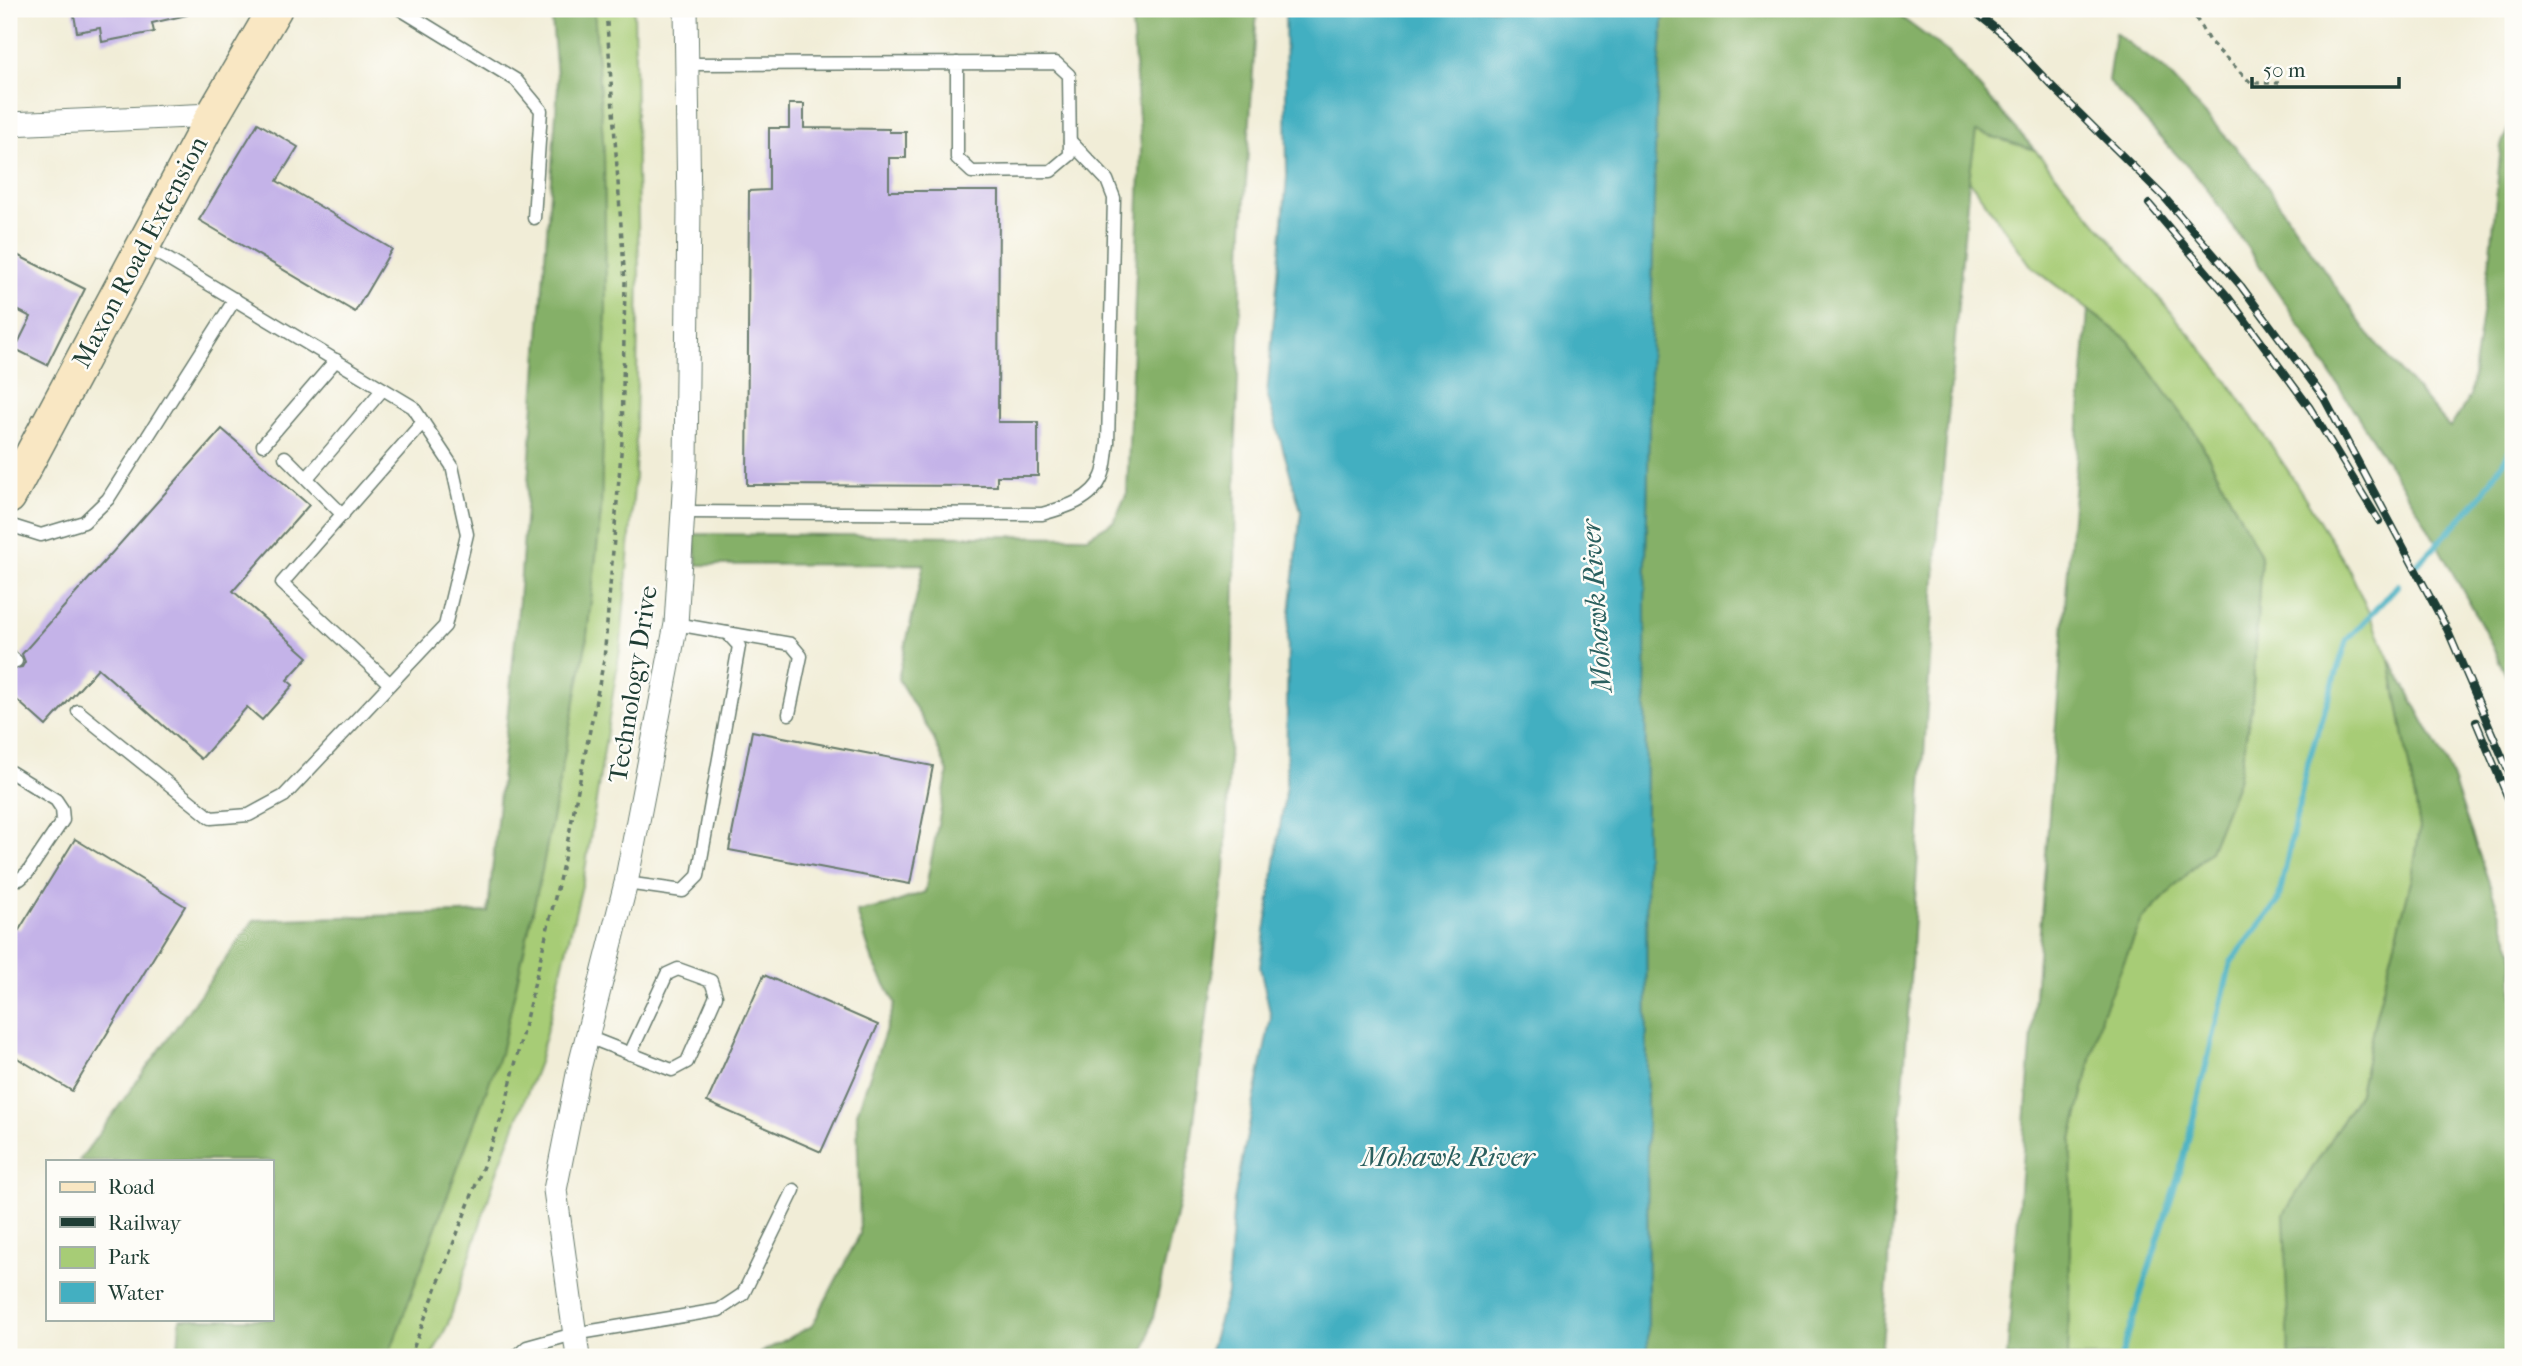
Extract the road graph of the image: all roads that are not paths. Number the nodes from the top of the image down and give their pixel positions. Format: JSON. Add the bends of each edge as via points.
{"nodes":[{"id":1,"x":275,"y":9,"type":"edge"},
{"id":2,"x":400,"y":9,"type":"edge"},
{"id":3,"x":686,"y":9,"type":"edge"},
{"id":4,"x":687,"y":64,"type":"junction"},
{"id":5,"x":957,"y":64,"type":"junction"},
{"id":6,"x":212,"y":115,"type":"junction"},
{"id":7,"x":9,"y":124,"type":"edge"},
{"id":8,"x":1070,"y":141,"type":"junction"},
{"id":9,"x":534,"y":218,"type":"dead end"},
{"id":10,"x":143,"y":245,"type":"junction"},
{"id":11,"x":234,"y":299,"type":"junction"},
{"id":12,"x":336,"y":360,"type":"junction"},
{"id":13,"x":383,"y":389,"type":"junction"},
{"id":14,"x":423,"y":422,"type":"junction"},
{"id":15,"x":263,"y":445,"type":"dead end"},
{"id":16,"x":285,"y":457,"type":"dead end"},
{"id":17,"x":307,"y":478,"type":"junction"},
{"id":18,"x":10,"y":492,"type":"edge"},
{"id":19,"x":683,"y":512,"type":"junction"},
{"id":20,"x":343,"y":515,"type":"junction"},
{"id":21,"x":9,"y":525,"type":"edge"},
{"id":22,"x":676,"y":624,"type":"junction"},
{"id":23,"x":727,"y":633,"type":"junction"},
{"id":24,"x":390,"y":684,"type":"junction"},
{"id":25,"x":78,"y":711,"type":"dead end"},
{"id":26,"x":789,"y":714,"type":"dead end"},
{"id":27,"x":9,"y":771,"type":"edge"},
{"id":28,"x":9,"y":879,"type":"edge"},
{"id":29,"x":626,"y":883,"type":"junction"},
{"id":30,"x":588,"y":1037,"type":"junction"},
{"id":31,"x":630,"y":1054,"type":"junction"},
{"id":32,"x":794,"y":1190,"type":"dead end"},
{"id":33,"x":574,"y":1334,"type":"junction"},
{"id":34,"x":516,"y":1357,"type":"edge"},
{"id":35,"x":578,"y":1357,"type":"edge"}],
"edges":[{"from":1,"to":6,"type":"street","name":"Maxon Road Extension"},
{"from":2,"to":9,"type":"lane","via":[[516,80],[541,110]]},
{"from":3,"to":4,"type":"street","name":"Technology Drive"},
{"from":4,"to":5,"type":"lane"},
{"from":4,"to":19,"type":"street","name":"Technology Drive"},
{"from":5,"to":8,"type":"lane","via":[[1056,63],[1069,75]]},
{"from":5,"to":8,"type":"lane","via":[[957,158],[972,172],[1051,171],[1070,155]]},
{"from":6,"to":7,"type":"street"},
{"from":6,"to":10,"type":"street","name":"Maxon Road Extension"},
{"from":8,"to":19,"type":"lane","via":[[1107,180],[1114,198],[1108,443],[1102,476],[1094,489],[1070,507],[1042,514]]},
{"from":10,"to":11,"type":"lane"},
{"from":10,"to":18,"type":"street","name":"Maxon Road Extension"},
{"from":11,"to":12,"type":"lane"},
{"from":11,"to":21,"type":"lane","via":[[108,499],[85,522],[41,535]]},
{"from":12,"to":13,"type":"lane"},
{"from":12,"to":15,"type":"lane"},
{"from":13,"to":14,"type":"lane","via":[[413,407]]},
{"from":13,"to":17,"type":"lane"},
{"from":14,"to":20,"type":"lane"},
{"from":14,"to":24,"type":"lane","via":[[452,466],[467,534],[445,626]]},
{"from":16,"to":17,"type":"lane"},
{"from":17,"to":20,"type":"lane"},
{"from":19,"to":22,"type":"street","name":"Technology Drive"},
{"from":20,"to":24,"type":"lane","via":[[282,583]]},
{"from":22,"to":23,"type":"lane"},
{"from":22,"to":29,"type":"street","name":"Technology Drive"},
{"from":23,"to":26,"type":"lane","via":[[791,644],[801,656]]},
{"from":23,"to":29,"type":"lane","via":[[740,646],[698,876],[683,891]]},
{"from":24,"to":25,"type":"lane","via":[[284,796],[249,815],[211,817]]},
{"from":27,"to":28,"type":"lane","via":[[56,800],[63,820],[28,872],[20,879]]},
{"from":29,"to":30,"type":"street","name":"Technology Drive"},
{"from":30,"to":31,"type":"lane"},
{"from":30,"to":33,"type":"street","name":"Technology Drive","via":[[555,1190]]},
{"from":31,"to":31,"type":"lane","via":[[673,1070],[687,1062],[716,996],[711,981],[678,969],[667,974]]},
{"from":32,"to":33,"type":"lane","via":[[743,1294],[719,1310]]},
{"from":33,"to":34,"type":"lane","via":[[527,1347]]},
{"from":33,"to":35,"type":"street","name":"Technology Drive"}]}
